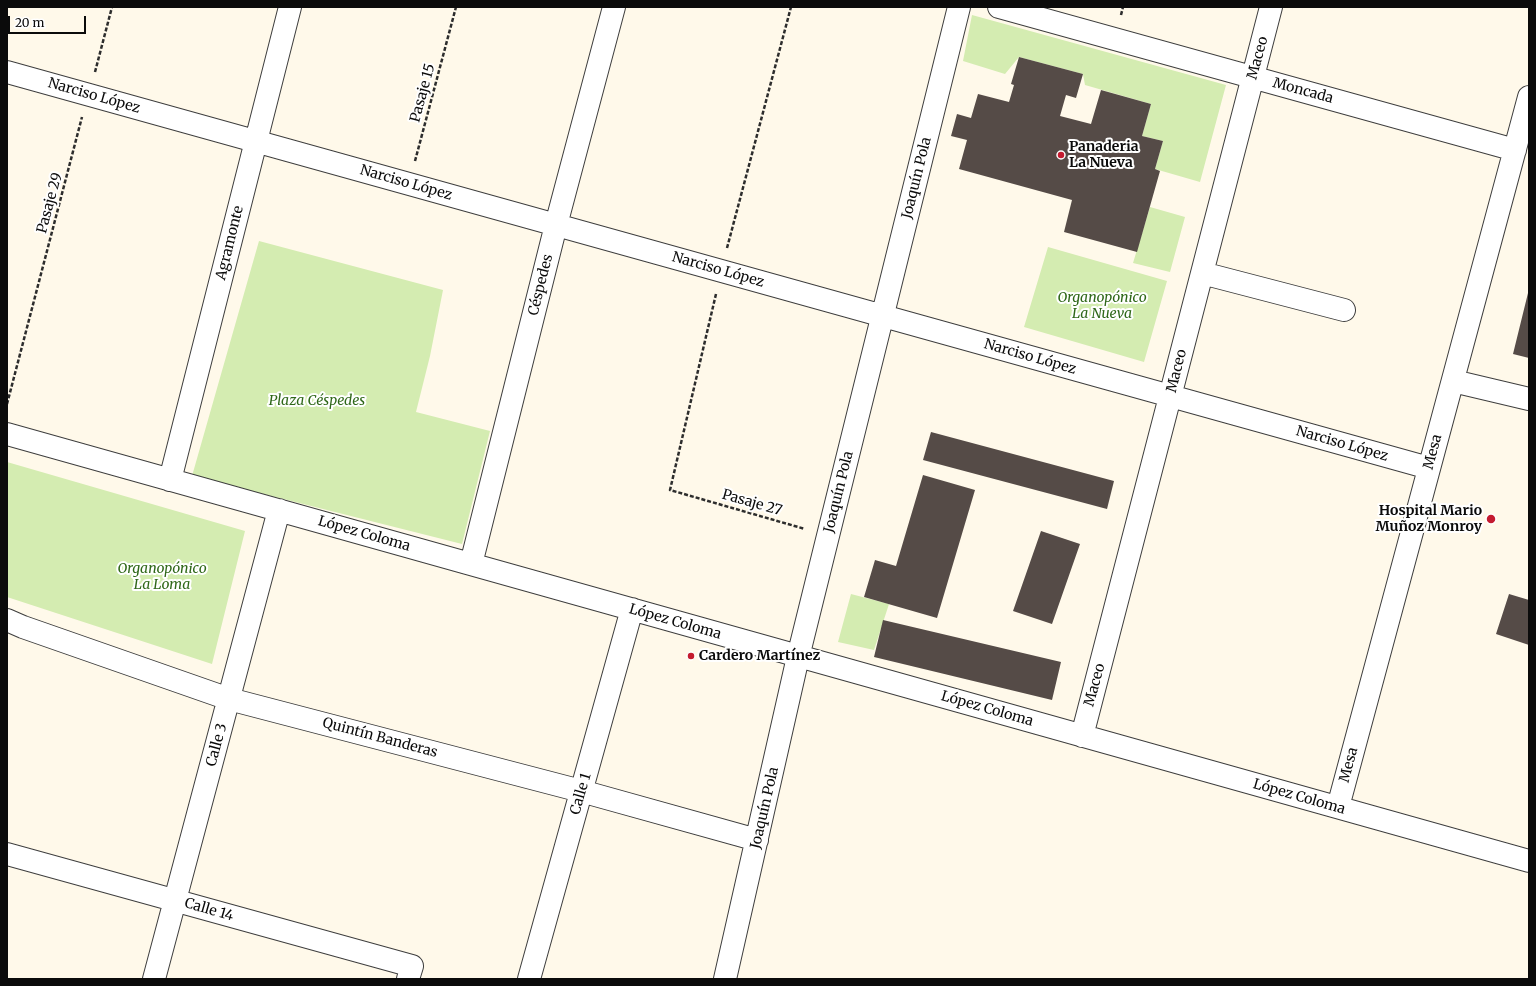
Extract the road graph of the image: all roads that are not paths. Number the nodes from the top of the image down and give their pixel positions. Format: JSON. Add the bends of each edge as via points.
{"nodes":[{"id":1,"x":290,"y":7,"type":"edge"},
{"id":2,"x":614,"y":7,"type":"edge"},
{"id":3,"x":959,"y":7,"type":"edge"},
{"id":4,"x":999,"y":7,"type":"edge"},
{"id":5,"x":1271,"y":7,"type":"edge"},
{"id":6,"x":7,"y":72,"type":"edge"},
{"id":7,"x":1253,"y":77,"type":"junction"},
{"id":8,"x":1529,"y":97,"type":"edge"},
{"id":9,"x":256,"y":141,"type":"junction"},
{"id":10,"x":1515,"y":150,"type":"junction"},
{"id":11,"x":556,"y":225,"type":"junction"},
{"id":12,"x":1202,"y":274,"type":"junction"},
{"id":13,"x":1344,"y":310,"type":"dead end"},
{"id":14,"x":882,"y":316,"type":"junction"},
{"id":15,"x":1453,"y":381,"type":"junction"},
{"id":16,"x":1170,"y":396,"type":"junction"},
{"id":17,"x":1529,"y":399,"type":"edge"},
{"id":18,"x":7,"y":434,"type":"edge"},
{"id":19,"x":1429,"y":468,"type":"junction"},
{"id":20,"x":170,"y":480,"type":"junction"},
{"id":21,"x":279,"y":510,"type":"junction"},
{"id":22,"x":471,"y":564,"type":"junction"},
{"id":23,"x":632,"y":609,"type":"junction"},
{"id":24,"x":7,"y":620,"type":"edge"},
{"id":25,"x":798,"y":657,"type":"junction"},
{"id":26,"x":229,"y":699,"type":"junction"},
{"id":27,"x":1082,"y":736,"type":"junction"},
{"id":28,"x":582,"y":791,"type":"junction"},
{"id":29,"x":1338,"y":807,"type":"junction"},
{"id":30,"x":757,"y":840,"type":"junction"},
{"id":31,"x":7,"y":854,"type":"edge"},
{"id":32,"x":1529,"y":861,"type":"edge"},
{"id":33,"x":176,"y":901,"type":"junction"},
{"id":34,"x":410,"y":973,"type":"edge"},
{"id":35,"x":154,"y":979,"type":"edge"},
{"id":36,"x":529,"y":979,"type":"edge"},
{"id":37,"x":725,"y":979,"type":"edge"}],
"edges":[{"from":1,"to":9,"type":"street","name":"Agramonte"},
{"from":2,"to":11,"type":"street","name":"Céspedes"},
{"from":3,"to":14,"type":"street","name":"Joaquín Pola"},
{"from":4,"to":7,"type":"street","name":"Moncada"},
{"from":5,"to":7,"type":"street","name":"Maceo"},
{"from":6,"to":9,"type":"street","name":"Narciso López"},
{"from":7,"to":10,"type":"street","name":"Moncada"},
{"from":7,"to":12,"type":"street","name":"Maceo"},
{"from":8,"to":10,"type":"street","name":"Mesa"},
{"from":9,"to":11,"type":"street","name":"Narciso López"},
{"from":9,"to":20,"type":"street","name":"Agramonte"},
{"from":10,"to":15,"type":"street","name":"Mesa"},
{"from":11,"to":14,"type":"street","name":"Narciso López"},
{"from":11,"to":22,"type":"street","name":"Céspedes"},
{"from":12,"to":13,"type":"street"},
{"from":12,"to":16,"type":"street","name":"Maceo"},
{"from":14,"to":16,"type":"street","name":"Narciso López"},
{"from":14,"to":25,"type":"street","name":"Joaquín Pola"},
{"from":15,"to":17,"type":"street"},
{"from":15,"to":19,"type":"street","name":"Mesa"},
{"from":16,"to":19,"type":"street","name":"Narciso López"},
{"from":16,"to":27,"type":"street","name":"Maceo"},
{"from":18,"to":20,"type":"street","name":"López Coloma"},
{"from":19,"to":29,"type":"street","name":"Mesa"},
{"from":20,"to":21,"type":"street","name":"López Coloma"},
{"from":21,"to":22,"type":"street","name":"López Coloma"},
{"from":21,"to":26,"type":"street","name":"Calle 3"},
{"from":22,"to":23,"type":"street","name":"López Coloma"},
{"from":23,"to":25,"type":"street","name":"López Coloma"},
{"from":23,"to":28,"type":"street","name":"Calle 1"},
{"from":24,"to":26,"type":"street","name":"Quintín Banderas"},
{"from":25,"to":27,"type":"street","name":"López Coloma"},
{"from":25,"to":30,"type":"street","name":"Joaquín Pola"},
{"from":26,"to":28,"type":"street","name":"Quintín Banderas"},
{"from":26,"to":33,"type":"street","name":"Calle 3"},
{"from":27,"to":29,"type":"street","name":"López Coloma"},
{"from":28,"to":30,"type":"street","name":"Quintín Banderas"},
{"from":28,"to":36,"type":"street","name":"Calle 1"},
{"from":29,"to":32,"type":"street","name":"López Coloma"},
{"from":30,"to":37,"type":"street","name":"Joaquín Pola"},
{"from":31,"to":33,"type":"street","name":"Calle 14"},
{"from":33,"to":34,"type":"street","name":"Calle 14"},
{"from":33,"to":35,"type":"street","name":"Calle 3"}]}
